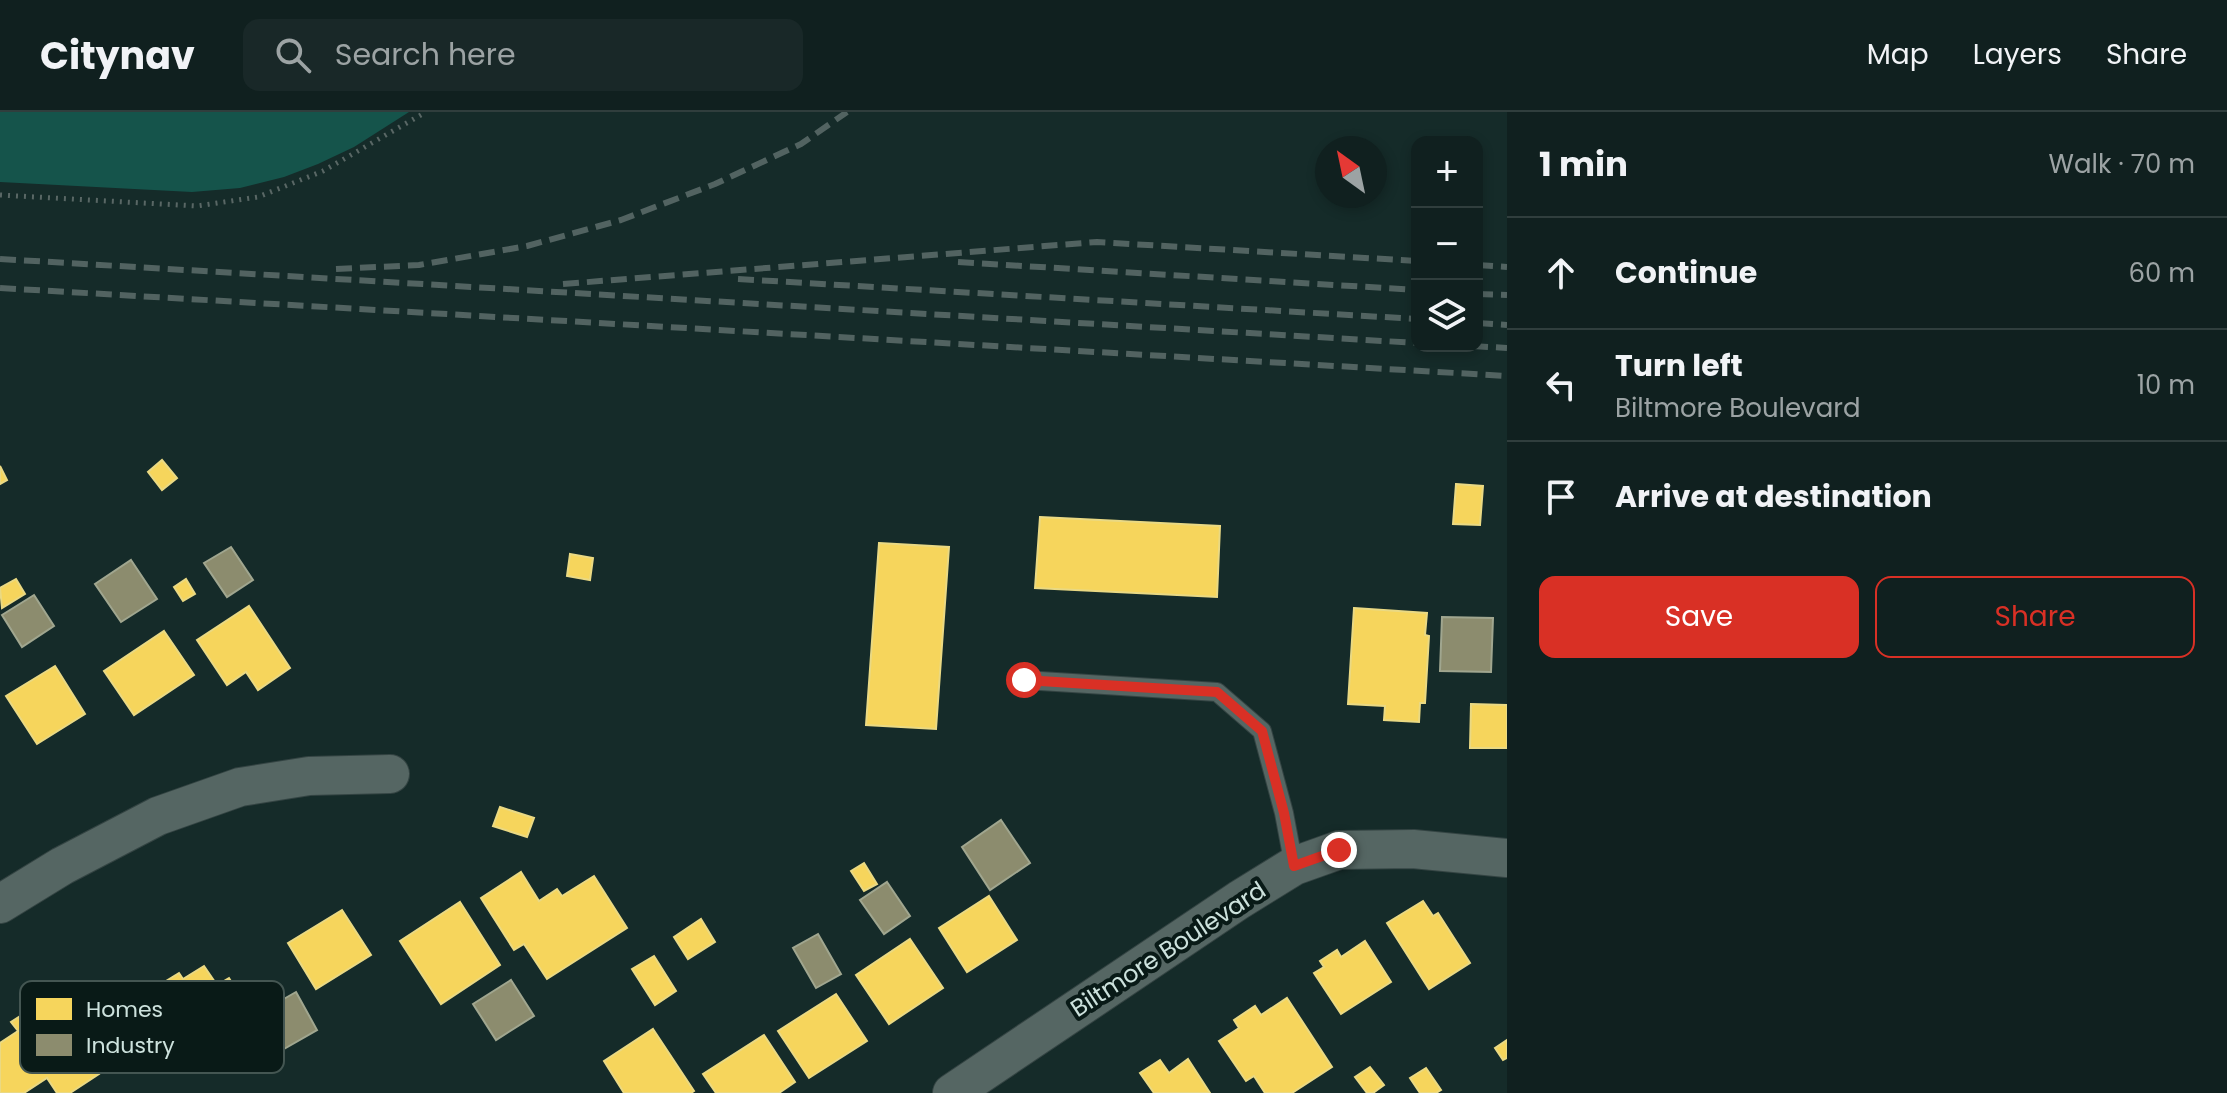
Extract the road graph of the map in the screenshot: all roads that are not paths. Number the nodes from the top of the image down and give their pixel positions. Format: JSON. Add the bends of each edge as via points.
{"nodes":[{"id":1,"x":1024,"y":680,"type":"dead end"},
{"id":2,"x":390,"y":774,"type":"dead end"},
{"id":3,"x":1503,"y":864,"type":"edge"},
{"id":4,"x":1294,"y":866,"type":"junction"},
{"id":5,"x":0,"y":904,"type":"edge"},
{"id":6,"x":952,"y":1093,"type":"edge"}],
"edges":[{"from":1,"to":4,"type":"lane","via":[[1217,692],[1262,731]]},
{"from":2,"to":5,"type":"street","via":[[309,776],[240,787],[158,816]]},
{"from":3,"to":4,"type":"street","name":"Biltmore Boulevard","via":[[1413,849],[1339,850]]},
{"from":4,"to":6,"type":"street","name":"Biltmore Boulevard"}]}
